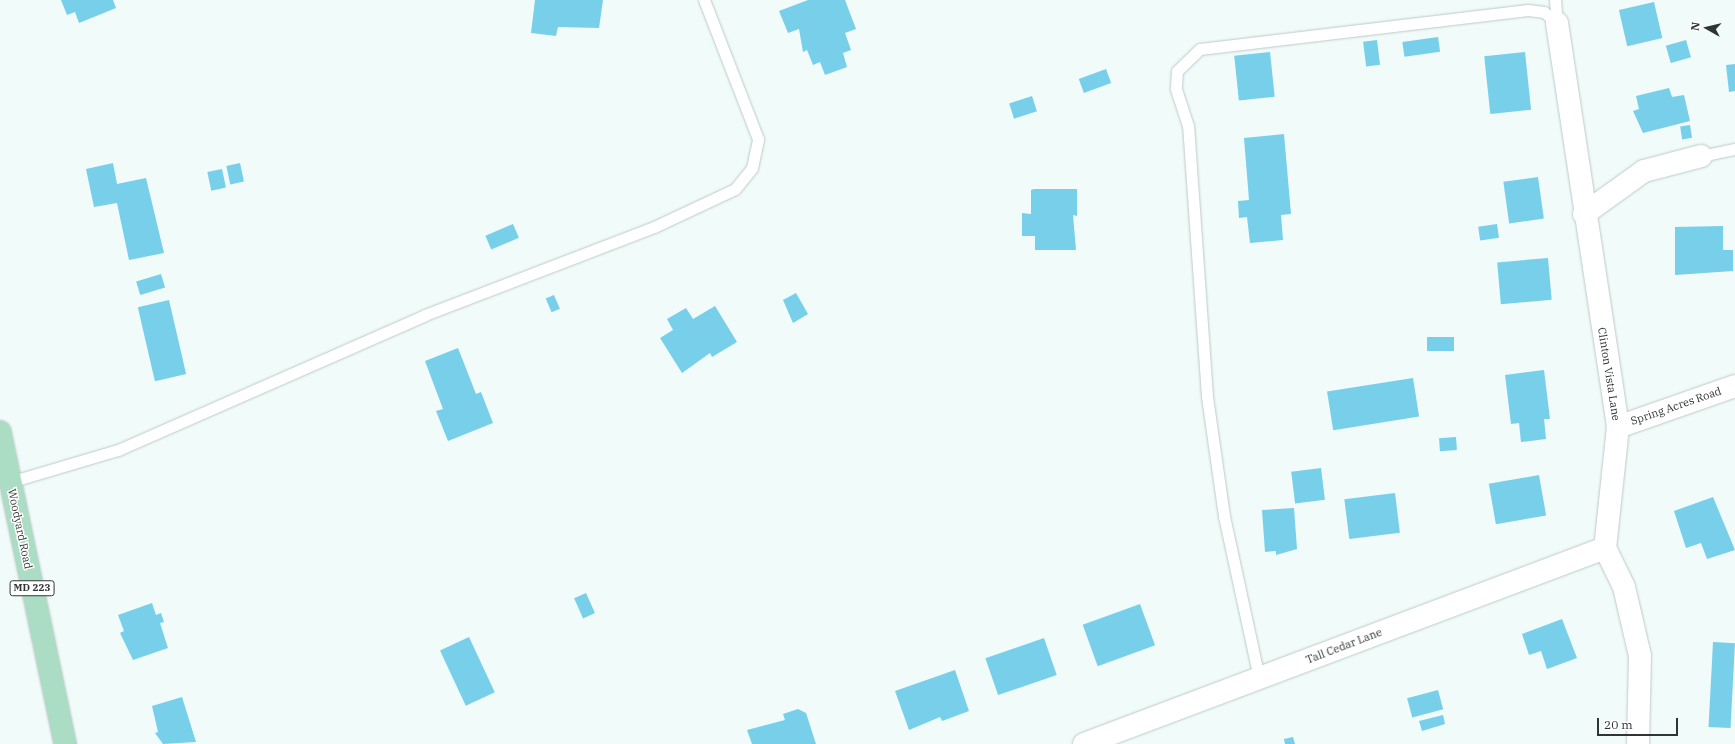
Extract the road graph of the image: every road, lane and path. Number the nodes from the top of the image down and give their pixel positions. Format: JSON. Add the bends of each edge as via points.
{"nodes":[{"id":1,"x":704,"y":0,"type":"edge"},
{"id":2,"x":1555,"y":0,"type":"edge"},
{"id":3,"x":1557,"y":23,"type":"junction"},
{"id":4,"x":1735,"y":149,"type":"edge"},
{"id":5,"x":1701,"y":156,"type":"joint"},
{"id":6,"x":1584,"y":214,"type":"junction"},
{"id":7,"x":1735,"y":386,"type":"edge"},
{"id":8,"x":1618,"y":427,"type":"junction"},
{"id":9,"x":0,"y":432,"type":"edge"},
{"id":10,"x":10,"y":482,"type":"junction"},
{"id":11,"x":1605,"y":548,"type":"junction"},
{"id":12,"x":1259,"y":678,"type":"junction"},
{"id":13,"x":64,"y":744,"type":"edge"},
{"id":14,"x":1084,"y":744,"type":"edge"},
{"id":15,"x":1638,"y":744,"type":"edge"}],
"edges":[{"from":1,"to":10,"type":"lane","via":[[758,139],[752,168],[735,189],[654,227],[425,316],[118,450]]},
{"from":2,"to":3,"type":"lane"},
{"from":3,"to":6,"type":"street","name":"Clinton Vista Lane"},
{"from":3,"to":12,"type":"lane","via":[[1544,12],[1528,10],[1200,49],[1178,71],[1176,88],[1188,126],[1207,396],[1224,516]]},
{"from":4,"to":5,"type":"lane"},
{"from":5,"to":6,"type":"street","via":[[1644,171]]},
{"from":6,"to":8,"type":"street","name":"Clinton Vista Lane"},
{"from":7,"to":8,"type":"street","name":"Spring Acres Road"},
{"from":8,"to":11,"type":"street","name":"Clinton Vista Lane"},
{"from":9,"to":10,"type":"main road","name":"Woodyard Road","number":"MD 223"},
{"from":10,"to":13,"type":"main road","name":"Woodyard Road","number":"MD 223"},
{"from":11,"to":12,"type":"street","name":"Tall Cedar Lane"},
{"from":11,"to":15,"type":"street","via":[[1624,586],[1640,656]]},
{"from":12,"to":14,"type":"street","name":"Tall Cedar Lane"}]}
